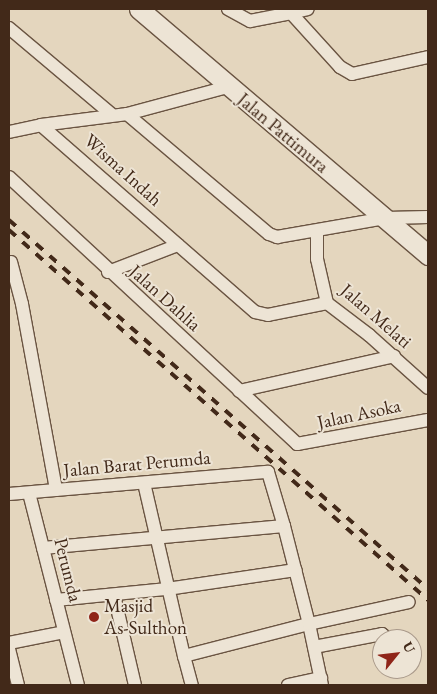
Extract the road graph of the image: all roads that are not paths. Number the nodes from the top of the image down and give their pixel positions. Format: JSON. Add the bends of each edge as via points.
{"nodes":[{"id":1,"x":140,"y":9,"type":"edge"},
{"id":2,"x":228,"y":9,"type":"edge"},
{"id":3,"x":308,"y":9,"type":"edge"},
{"id":4,"x":291,"y":13,"type":"junction"},
{"id":5,"x":9,"y":28,"type":"edge"},
{"id":6,"x":23,"y":40,"type":"junction"},
{"id":7,"x":9,"y":43,"type":"edge"},
{"id":8,"x":428,"y":57,"type":"edge"},
{"id":9,"x":228,"y":87,"type":"junction"},
{"id":10,"x":111,"y":114,"type":"junction"},
{"id":11,"x":127,"y":114,"type":"junction"},
{"id":12,"x":41,"y":125,"type":"junction"},
{"id":13,"x":9,"y":132,"type":"edge"},
{"id":14,"x":9,"y":177,"type":"edge"},
{"id":15,"x":428,"y":217,"type":"edge"},
{"id":16,"x":386,"y":218,"type":"junction"},
{"id":17,"x":317,"y":232,"type":"junction"},
{"id":18,"x":178,"y":245,"type":"junction"},
{"id":19,"x":428,"y":256,"type":"edge"},
{"id":20,"x":11,"y":262,"type":"dead end"},
{"id":21,"x":108,"y":272,"type":"junction"},
{"id":22,"x":327,"y":303,"type":"junction"},
{"id":23,"x":394,"y":356,"type":"junction"},
{"id":24,"x":428,"y":388,"type":"edge"},
{"id":25,"x":239,"y":390,"type":"junction"},
{"id":26,"x":428,"y":420,"type":"edge"},
{"id":27,"x":297,"y":444,"type":"joint"},
{"id":28,"x":144,"y":483,"type":"junction"},
{"id":29,"x":56,"y":490,"type":"junction"},
{"id":30,"x":29,"y":492,"type":"junction"},
{"id":31,"x":9,"y":494,"type":"edge"},
{"id":32,"x":284,"y":526,"type":"junction"},
{"id":33,"x":155,"y":538,"type":"junction"},
{"id":34,"x":43,"y":548,"type":"junction"},
{"id":35,"x":296,"y":570,"type":"junction"},
{"id":36,"x":168,"y":589,"type":"junction"},
{"id":37,"x":114,"y":595,"type":"junction"},
{"id":38,"x":56,"y":600,"type":"junction"},
{"id":39,"x":409,"y":602,"type":"dead end"},
{"id":40,"x":309,"y":624,"type":"junction"},
{"id":41,"x":64,"y":632,"type":"junction"},
{"id":42,"x":372,"y":636,"type":"edge"},
{"id":43,"x":9,"y":643,"type":"edge"},
{"id":44,"x":314,"y":647,"type":"junction"},
{"id":45,"x":9,"y":649,"type":"edge"},
{"id":46,"x":184,"y":656,"type":"junction"},
{"id":47,"x":322,"y":681,"type":"edge"},
{"id":48,"x":18,"y":685,"type":"edge"},
{"id":49,"x":78,"y":685,"type":"edge"},
{"id":50,"x":135,"y":685,"type":"edge"},
{"id":51,"x":192,"y":685,"type":"edge"},
{"id":52,"x":288,"y":685,"type":"edge"}],
"edges":[{"from":1,"to":9,"type":"street","name":"Jalan Pattimura"},
{"from":2,"to":4,"type":"street","via":[[250,21]]},
{"from":3,"to":4,"type":"street"},
{"from":4,"to":8,"type":"street","via":[[347,73],[360,75]]},
{"from":5,"to":6,"type":"street"},
{"from":6,"to":7,"type":"street"},
{"from":6,"to":10,"type":"street"},
{"from":9,"to":11,"type":"street"},
{"from":9,"to":16,"type":"street","name":"Jalan Pattimura"},
{"from":10,"to":11,"type":"street","name":"Wisma Indah"},
{"from":10,"to":12,"type":"street","name":"Wisma Indah"},
{"from":11,"to":17,"type":"street","via":[[269,234],[286,237]]},
{"from":12,"to":13,"type":"street","name":"Wisma Indah"},
{"from":12,"to":18,"type":"street","name":"Wisma Indah"},
{"from":14,"to":21,"type":"street","name":"Jalan Dahlia"},
{"from":15,"to":16,"type":"street"},
{"from":16,"to":17,"type":"street"},
{"from":16,"to":19,"type":"street","name":"Jalan Pattimura"},
{"from":17,"to":22,"type":"street","name":"Jalan Melati","via":[[317,259]]},
{"from":18,"to":21,"type":"street"},
{"from":18,"to":22,"type":"street","name":"Wisma Indah","via":[[255,312],[268,315]]},
{"from":20,"to":29,"type":"street","via":[[22,304]]},
{"from":21,"to":25,"type":"street","name":"Jalan Dahlia"},
{"from":22,"to":23,"type":"street","name":"Jalan Melati"},
{"from":23,"to":24,"type":"street","name":"Jalan Melati"},
{"from":23,"to":25,"type":"street"},
{"from":25,"to":27,"type":"street","name":"Jalan Dahlia"},
{"from":26,"to":27,"type":"street","name":"Jalan Asoka"},
{"from":28,"to":29,"type":"street","name":"Jalan Barat Perumda"},
{"from":28,"to":32,"type":"street","name":"Jalan Barat Perumda","via":[[268,472]]},
{"from":28,"to":33,"type":"street"},
{"from":29,"to":30,"type":"street","name":"Jalan Barat Perumda"},
{"from":30,"to":31,"type":"street","name":"Jalan Barat Perumda"},
{"from":30,"to":34,"type":"street","name":"Perumda"},
{"from":32,"to":33,"type":"street"},
{"from":32,"to":35,"type":"street"},
{"from":33,"to":34,"type":"street"},
{"from":33,"to":36,"type":"street"},
{"from":34,"to":38,"type":"street","name":"Perumda"},
{"from":35,"to":36,"type":"street"},
{"from":35,"to":40,"type":"street"},
{"from":36,"to":37,"type":"street"},
{"from":36,"to":46,"type":"street"},
{"from":37,"to":38,"type":"street"},
{"from":37,"to":50,"type":"street","name":"Perumda"},
{"from":38,"to":41,"type":"street","name":"Perumda"},
{"from":39,"to":40,"type":"street"},
{"from":40,"to":44,"type":"street"},
{"from":40,"to":46,"type":"street"},
{"from":41,"to":43,"type":"street"},
{"from":41,"to":49,"type":"street","name":"Perumda"},
{"from":42,"to":44,"type":"street"},
{"from":44,"to":47,"type":"street"},
{"from":45,"to":48,"type":"street"},
{"from":46,"to":51,"type":"street"},
{"from":47,"to":52,"type":"street"}]}
